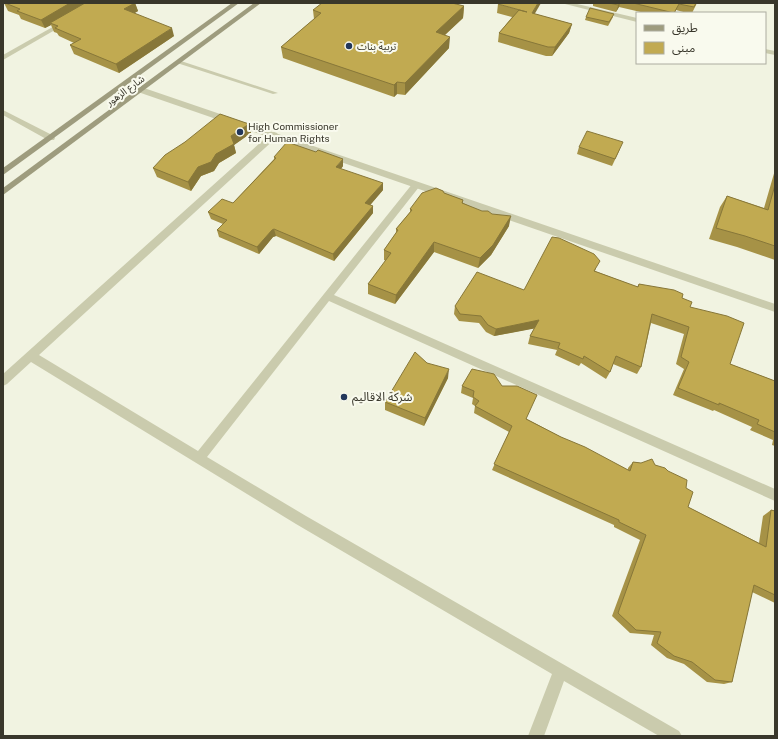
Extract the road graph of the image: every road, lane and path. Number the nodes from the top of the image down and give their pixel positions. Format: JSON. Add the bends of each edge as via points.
{"nodes":[{"id":1,"x":236,"y":3,"type":"edge"},
{"id":2,"x":258,"y":3,"type":"edge"},
{"id":3,"x":564,"y":3,"type":"edge"},
{"id":4,"x":70,"y":19,"type":"edge"},
{"id":5,"x":636,"y":20,"type":"edge"},
{"id":6,"x":3,"y":58,"type":"edge"},
{"id":7,"x":179,"y":62,"type":"junction"},
{"id":8,"x":142,"y":90,"type":"junction"},
{"id":9,"x":275,"y":93,"type":"dead end"},
{"id":10,"x":3,"y":112,"type":"edge"},
{"id":11,"x":274,"y":136,"type":"junction"},
{"id":12,"x":51,"y":138,"type":"junction"},
{"id":13,"x":3,"y":172,"type":"edge"},
{"id":14,"x":416,"y":185,"type":"junction"},
{"id":15,"x":3,"y":192,"type":"edge"},
{"id":16,"x":326,"y":296,"type":"junction"},
{"id":17,"x":775,"y":308,"type":"edge"},
{"id":18,"x":31,"y":356,"type":"junction"},
{"id":19,"x":3,"y":381,"type":"edge"},
{"id":20,"x":199,"y":458,"type":"junction"},
{"id":21,"x":775,"y":495,"type":"edge"},
{"id":22,"x":561,"y":671,"type":"junction"},
{"id":23,"x":536,"y":736,"type":"edge"},
{"id":24,"x":674,"y":736,"type":"edge"}],
"edges":[{"from":1,"to":12,"type":"main road","name":"شارع الزهور"},
{"from":2,"to":7,"type":"main road","name":"شارع الزهور"},
{"from":3,"to":5,"type":"street"},
{"from":4,"to":6,"type":"street"},
{"from":7,"to":8,"type":"main road","name":"شارع الزهور"},
{"from":7,"to":9,"type":"lane"},
{"from":8,"to":11,"type":"street"},
{"from":8,"to":15,"type":"main road","name":"شارع الزهور"},
{"from":10,"to":12,"type":"street"},
{"from":11,"to":14,"type":"street"},
{"from":11,"to":18,"type":"street"},
{"from":12,"to":13,"type":"main road","name":"شارع الزهور"},
{"from":14,"to":16,"type":"street"},
{"from":14,"to":17,"type":"street"},
{"from":16,"to":20,"type":"street"},
{"from":16,"to":21,"type":"street"},
{"from":18,"to":19,"type":"street"},
{"from":18,"to":20,"type":"street"},
{"from":20,"to":22,"type":"street"},
{"from":22,"to":23,"type":"street"},
{"from":22,"to":24,"type":"street"}]}
